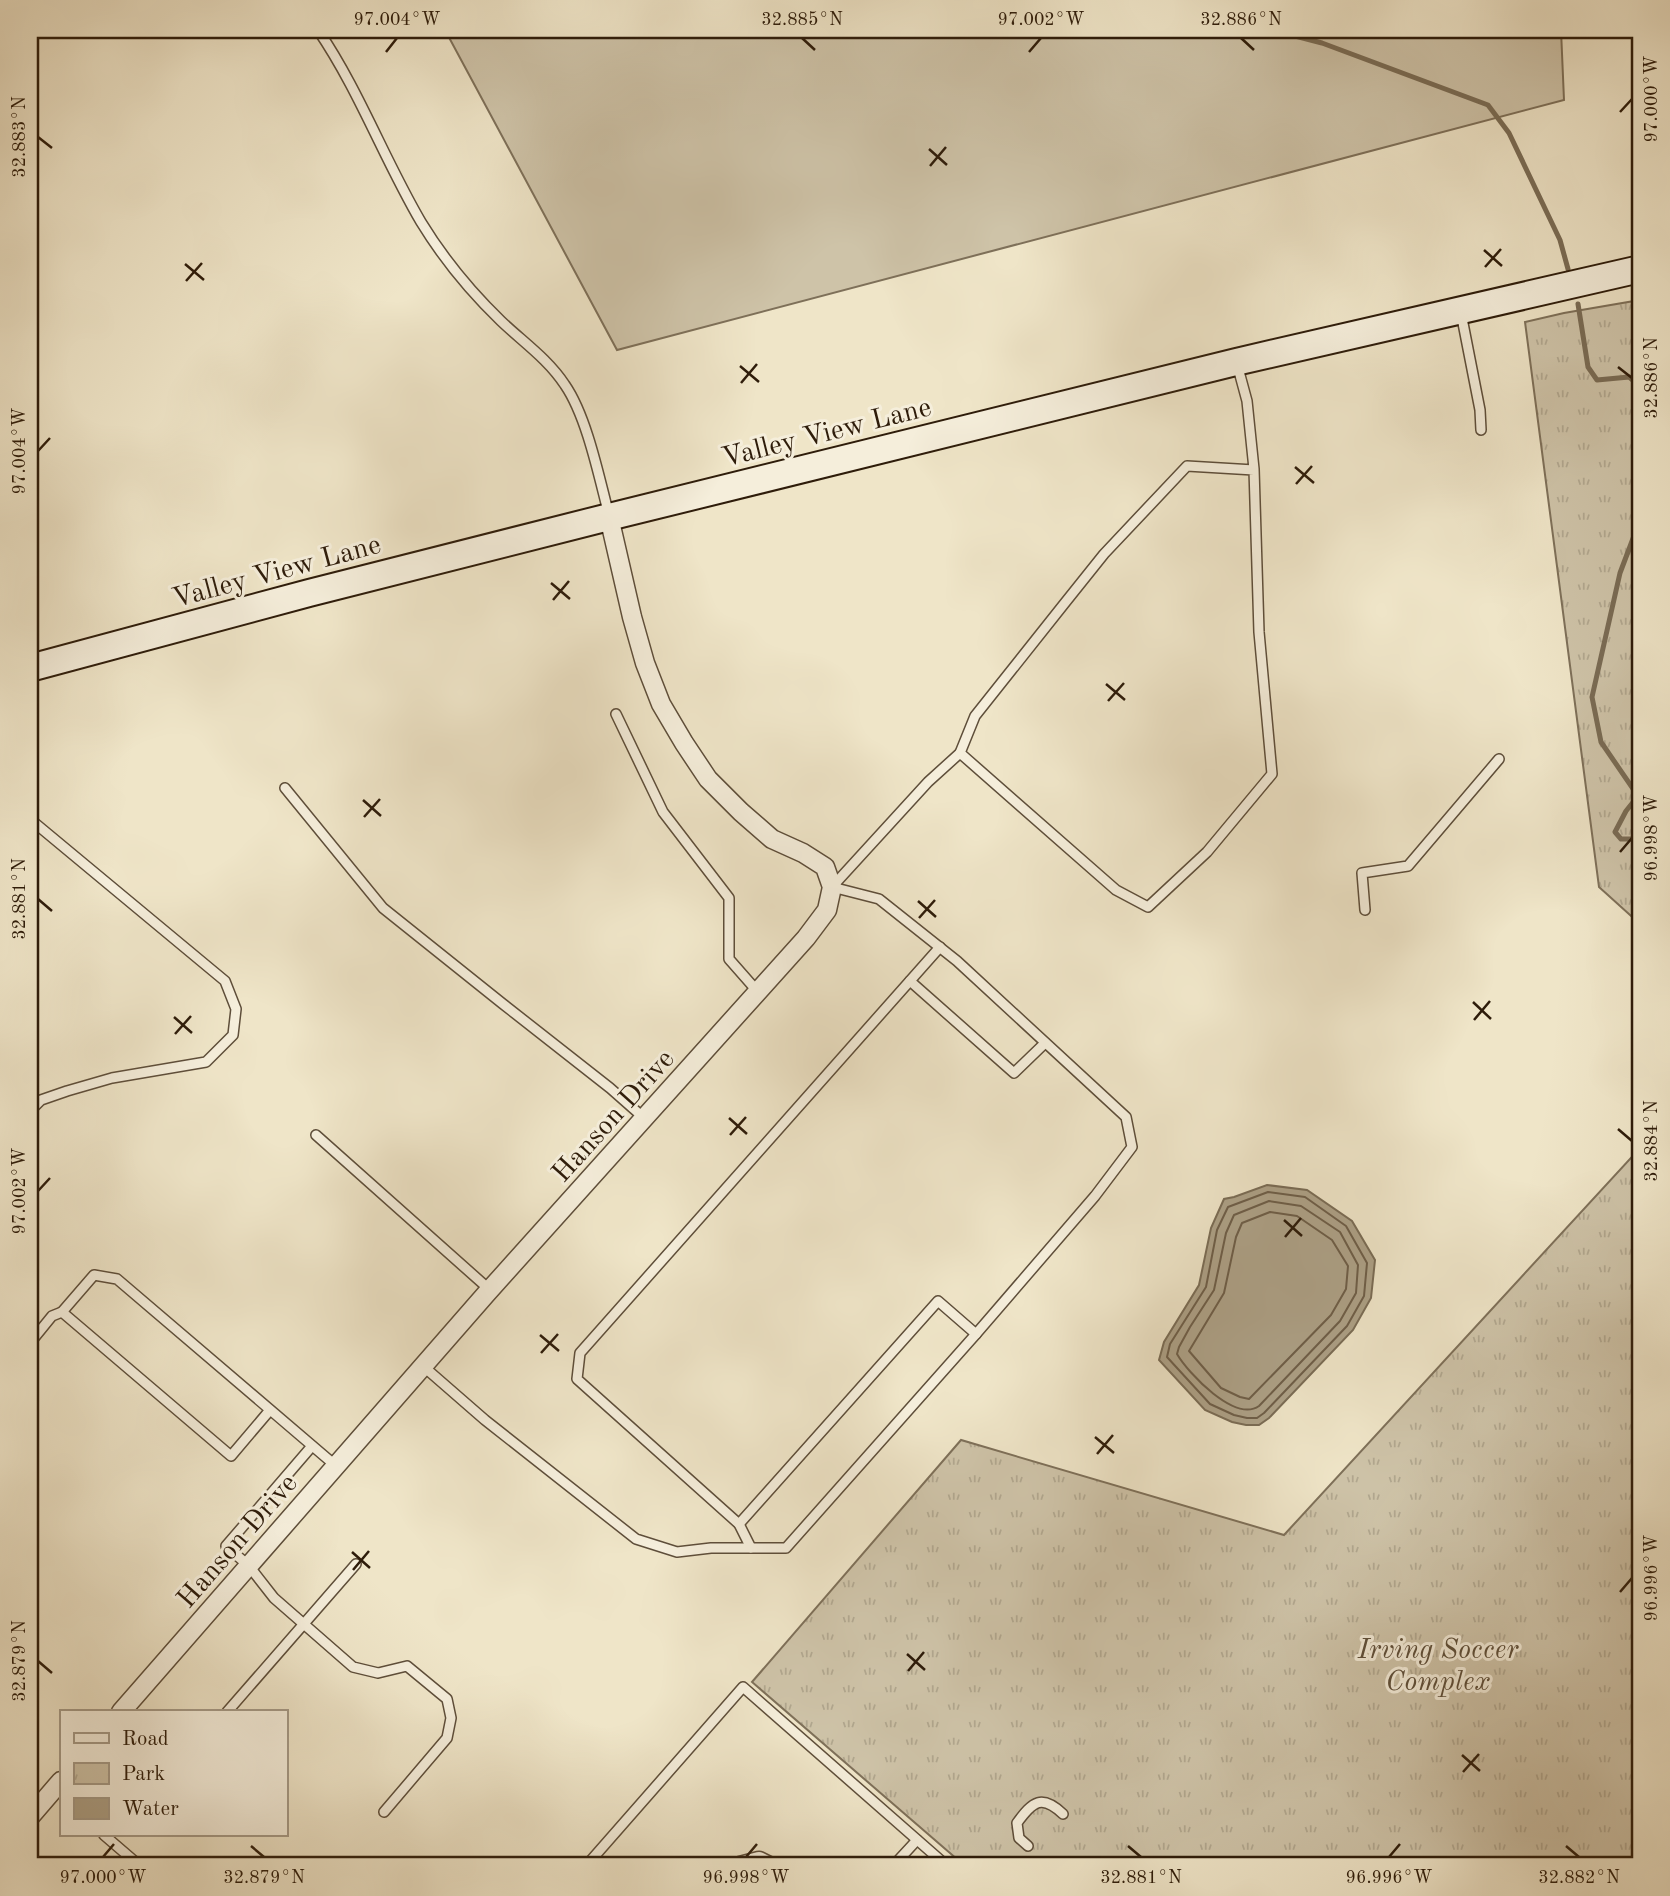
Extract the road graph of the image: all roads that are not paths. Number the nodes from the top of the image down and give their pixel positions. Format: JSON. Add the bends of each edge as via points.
{"nodes":[{"id":1,"x":318,"y":30,"type":"edge"},
{"id":2,"x":1640,"y":269,"type":"edge"},
{"id":3,"x":1461,"y":311,"type":"junction"},
{"id":4,"x":1236,"y":362,"type":"junction"},
{"id":5,"x":1481,"y":430,"type":"dead end"},
{"id":6,"x":1254,"y":470,"type":"junction"},
{"id":7,"x":609,"y":517,"type":"junction"},
{"id":8,"x":30,"y":668,"type":"edge"},
{"id":9,"x":615,"y":714,"type":"dead end"},
{"id":10,"x":960,"y":753,"type":"junction"},
{"id":11,"x":1499,"y":760,"type":"dead end"},
{"id":12,"x":285,"y":788,"type":"dead end"},
{"id":13,"x":30,"y":820,"type":"edge"},
{"id":14,"x":832,"y":887,"type":"junction"},
{"id":15,"x":1365,"y":910,"type":"dead end"},
{"id":16,"x":940,"y":947,"type":"junction"},
{"id":17,"x":909,"y":981,"type":"junction"},
{"id":18,"x":758,"y":992,"type":"junction"},
{"id":19,"x":1045,"y":1043,"type":"junction"},
{"id":20,"x":30,"y":1111,"type":"edge"},
{"id":21,"x":644,"y":1118,"type":"junction"},
{"id":22,"x":316,"y":1135,"type":"dead end"},
{"id":23,"x":490,"y":1290,"type":"junction"},
{"id":24,"x":62,"y":1312,"type":"junction"},
{"id":25,"x":976,"y":1334,"type":"junction"},
{"id":26,"x":30,"y":1343,"type":"edge"},
{"id":27,"x":424,"y":1366,"type":"junction"},
{"id":28,"x":270,"y":1410,"type":"junction"},
{"id":29,"x":312,"y":1446,"type":"junction"},
{"id":30,"x":336,"y":1466,"type":"junction"},
{"id":31,"x":739,"y":1524,"type":"junction"},
{"id":32,"x":751,"y":1548,"type":"junction"},
{"id":33,"x":356,"y":1564,"type":"dead end"},
{"id":34,"x":249,"y":1566,"type":"junction"},
{"id":35,"x":305,"y":1625,"type":"junction"},
{"id":36,"x":123,"y":1710,"type":"edge"},
{"id":37,"x":229,"y":1710,"type":"edge"},
{"id":38,"x":59,"y":1790,"type":"edge"},
{"id":39,"x":384,"y":1812,"type":"dead end"},
{"id":40,"x":1063,"y":1814,"type":"dead end"},
{"id":41,"x":30,"y":1817,"type":"edge"},
{"id":42,"x":105,"y":1836,"type":"edge"},
{"id":43,"x":917,"y":1840,"type":"junction"},
{"id":44,"x":1028,"y":1846,"type":"dead end"},
{"id":45,"x":764,"y":1864,"type":"edge"},
{"id":46,"x":140,"y":1866,"type":"edge"},
{"id":47,"x":586,"y":1866,"type":"edge"},
{"id":48,"x":740,"y":1866,"type":"edge"},
{"id":49,"x":893,"y":1866,"type":"edge"},
{"id":50,"x":947,"y":1866,"type":"edge"}],
"edges":[{"from":1,"to":7,"type":"lane","via":[[421,221],[446,258],[565,385],[579,412]]},
{"from":2,"to":3,"type":"main road","name":"Valley View Lane"},
{"from":3,"to":4,"type":"main road","name":"Valley View Lane"},
{"from":3,"to":5,"type":"lane"},
{"from":4,"to":6,"type":"lane","via":[[1247,401]]},
{"from":4,"to":7,"type":"main road","name":"Valley View Lane"},
{"from":6,"to":10,"type":"lane","via":[[1187,466],[1104,554],[1015,665],[975,716]]},
{"from":6,"to":10,"type":"lane","via":[[1259,632],[1272,774],[1207,852],[1148,907],[1116,890]]},
{"from":7,"to":8,"type":"main road","name":"Valley View Lane"},
{"from":7,"to":14,"type":"street","via":[[645,663],[667,714],[708,779],[772,839],[825,867]]},
{"from":9,"to":18,"type":"lane","via":[[663,812],[729,898],[729,959]]},
{"from":10,"to":14,"type":"lane"},
{"from":11,"to":15,"type":"lane","via":[[1408,866],[1362,873]]},
{"from":12,"to":21,"type":"lane","via":[[383,908]]},
{"from":13,"to":20,"type":"lane","via":[[225,981],[236,1009],[233,1035],[206,1062],[67,1091],[41,1100]]},
{"from":14,"to":16,"type":"lane","via":[[879,900]]},
{"from":14,"to":18,"type":"street","name":"Hanson Drive","via":[[828,910]]},
{"from":16,"to":17,"type":"lane"},
{"from":16,"to":19,"type":"lane"},
{"from":17,"to":19,"type":"lane","via":[[1014,1073]]},
{"from":17,"to":31,"type":"lane","via":[[580,1353],[577,1379]]},
{"from":18,"to":21,"type":"street","name":"Hanson Drive"},
{"from":19,"to":25,"type":"lane","via":[[1126,1117],[1132,1147]]},
{"from":21,"to":23,"type":"street","name":"Hanson Drive"},
{"from":22,"to":23,"type":"lane"},
{"from":23,"to":27,"type":"street","name":"Hanson Drive"},
{"from":24,"to":26,"type":"lane"},
{"from":24,"to":28,"type":"lane","via":[[94,1275],[117,1279]]},
{"from":24,"to":28,"type":"lane","via":[[231,1456]]},
{"from":25,"to":31,"type":"lane","via":[[938,1301]]},
{"from":25,"to":32,"type":"lane","via":[[786,1548]]},
{"from":27,"to":30,"type":"street","name":"Hanson Drive"},
{"from":27,"to":32,"type":"lane","via":[[636,1539],[677,1552]]},
{"from":28,"to":29,"type":"lane"},
{"from":29,"to":30,"type":"lane"},
{"from":29,"to":34,"type":"lane","via":[[226,1546]]},
{"from":30,"to":34,"type":"street","name":"Hanson Drive"},
{"from":31,"to":32,"type":"lane"},
{"from":33,"to":35,"type":"lane"},
{"from":34,"to":35,"type":"lane","via":[[274,1598]]},
{"from":34,"to":36,"type":"street","name":"Hanson Drive"},
{"from":35,"to":37,"type":"lane"},
{"from":35,"to":39,"type":"lane","via":[[353,1667],[378,1673],[407,1666],[447,1699],[451,1718],[447,1738]]},
{"from":38,"to":41,"type":"street"},
{"from":40,"to":44,"type":"lane","via":[[1044,1802],[1026,1811],[1017,1822],[1019,1838]]},
{"from":42,"to":46,"type":"lane"},
{"from":43,"to":47,"type":"lane","via":[[743,1687]]},
{"from":43,"to":49,"type":"lane"},
{"from":43,"to":50,"type":"lane"},
{"from":45,"to":48,"type":"street"}]}
